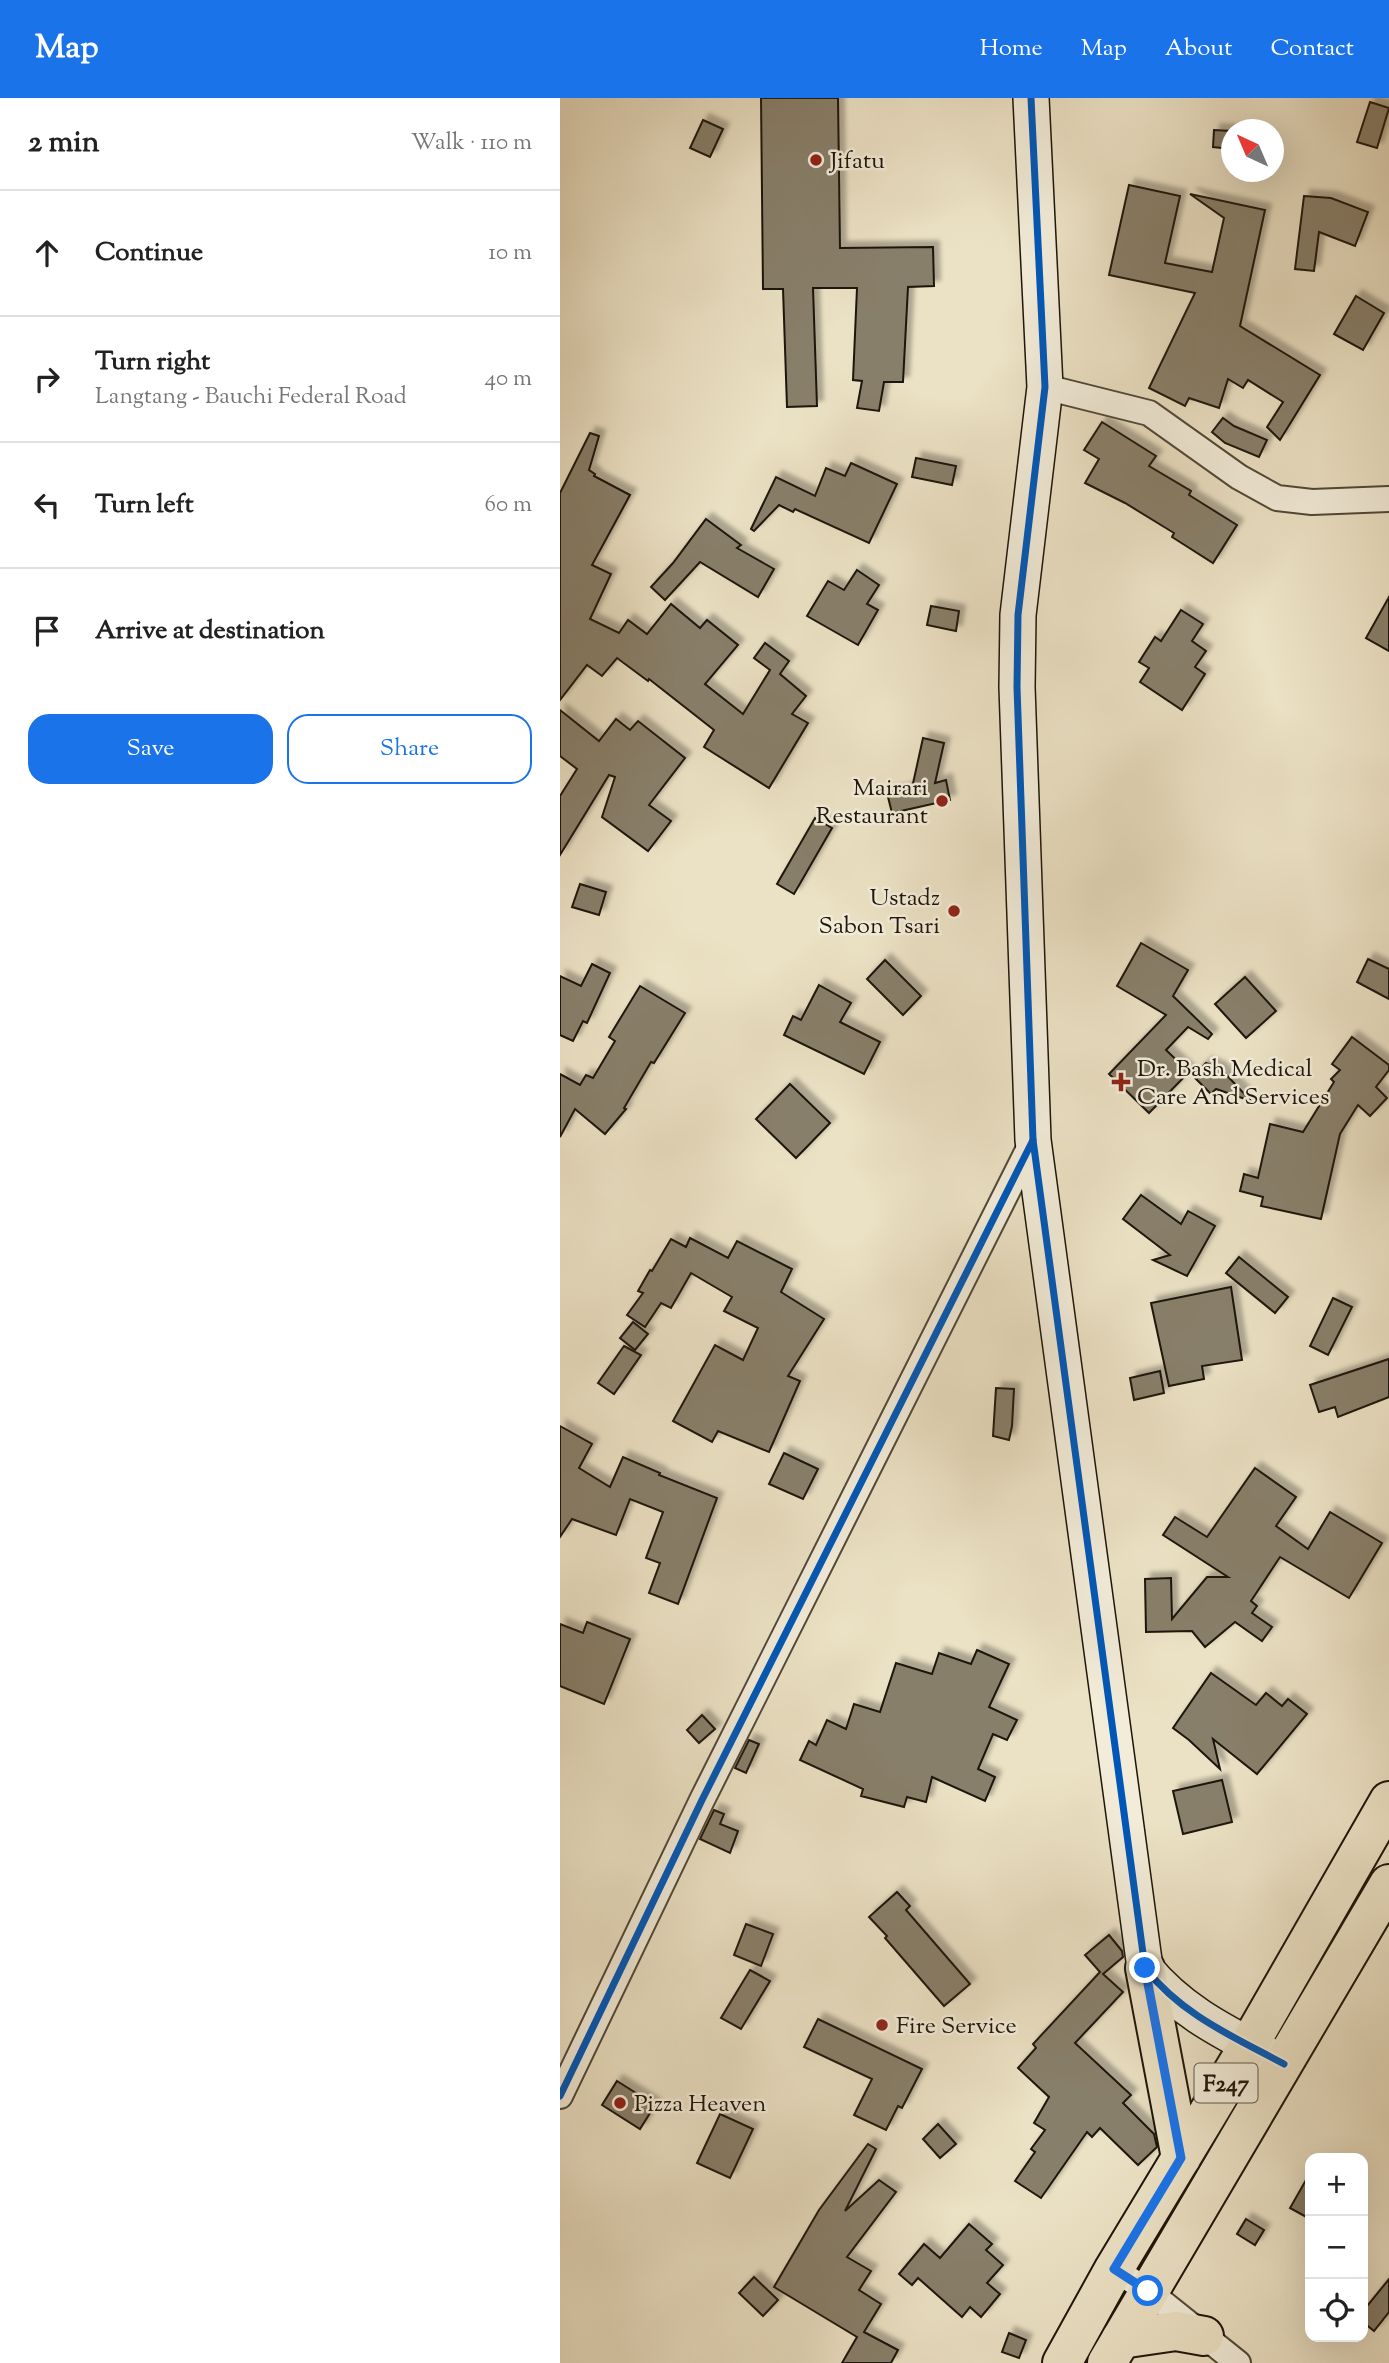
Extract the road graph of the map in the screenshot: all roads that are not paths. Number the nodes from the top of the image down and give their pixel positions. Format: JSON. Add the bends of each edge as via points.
{"nodes":[{"id":1,"x":1031,"y":98,"type":"edge"},
{"id":2,"x":1045,"y":387,"type":"junction"},
{"id":3,"x":1389,"y":499,"type":"edge"},
{"id":4,"x":1033,"y":1140,"type":"junction"},
{"id":5,"x":1389,"y":1801,"type":"edge"},
{"id":6,"x":1389,"y":1884,"type":"edge"},
{"id":7,"x":1145,"y":1968,"type":"junction"},
{"id":8,"x":1249,"y":2045,"type":"junction"},
{"id":9,"x":1284,"y":2064,"type":"junction"},
{"id":10,"x":560,"y":2096,"type":"edge"},
{"id":11,"x":1181,"y":2158,"type":"junction"},
{"id":12,"x":1114,"y":2269,"type":"junction"},
{"id":13,"x":1148,"y":2291,"type":"junction"},
{"id":14,"x":1205,"y":2336,"type":"junction"},
{"id":15,"x":1114,"y":2351,"type":"edge"},
{"id":16,"x":1062,"y":2363,"type":"edge"},
{"id":17,"x":1238,"y":2363,"type":"edge"}],
"edges":[{"from":1,"to":2,"type":"street"},
{"from":2,"to":3,"type":"street","via":[[1149,413],[1239,477],[1277,498],[1324,502]]},
{"from":2,"to":4,"type":"street","via":[[1018,615]]},
{"from":4,"to":7,"type":"street"},
{"from":4,"to":10,"type":"street"},
{"from":5,"to":8,"type":"main road","number":"F247"},
{"from":6,"to":9,"type":"main road","number":"F247"},
{"from":7,"to":8,"type":"street","via":[[1180,2005]]},
{"from":7,"to":11,"type":"main road"},
{"from":8,"to":9,"type":"street"},
{"from":8,"to":11,"type":"main road","number":"F247"},
{"from":9,"to":13,"type":"main road","number":"F247"},
{"from":11,"to":12,"type":"main road","number":"F247"},
{"from":12,"to":13,"type":"street"},
{"from":12,"to":16,"type":"main road","number":"F247"},
{"from":13,"to":14,"type":"street"},
{"from":13,"to":15,"type":"main road","number":"F247"},
{"from":14,"to":15,"type":"main road","via":[[1176,2331]]},
{"from":14,"to":17,"type":"street"}]}
